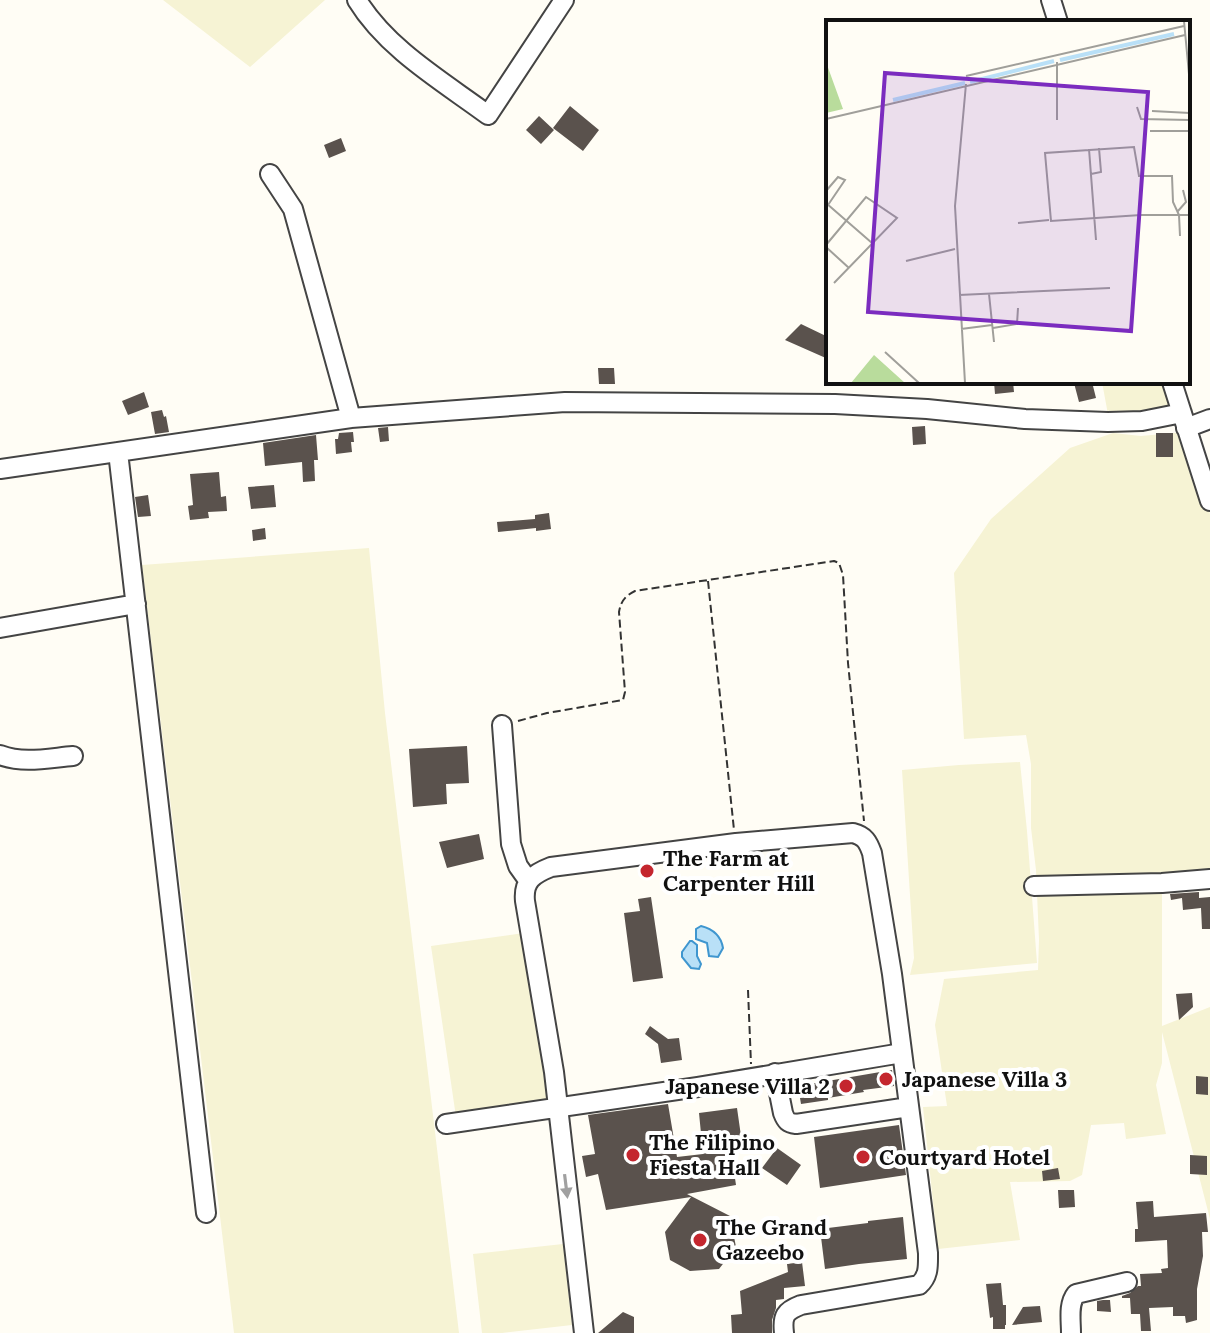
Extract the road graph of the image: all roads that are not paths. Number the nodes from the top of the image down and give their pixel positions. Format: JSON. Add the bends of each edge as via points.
{"nodes":[{"id":1,"x":357,"y":0,"type":"edge"},
{"id":2,"x":564,"y":0,"type":"edge"},
{"id":3,"x":1051,"y":0,"type":"edge"},
{"id":4,"x":1057,"y":20,"type":"edge"},
{"id":5,"x":270,"y":174,"type":"dead end"},
{"id":6,"x":1173,"y":384,"type":"edge"},
{"id":7,"x":351,"y":418,"type":"junction"},
{"id":8,"x":1210,"y":419,"type":"edge"},
{"id":9,"x":1184,"y":420,"type":"junction"},
{"id":10,"x":118,"y":452,"type":"junction"},
{"id":11,"x":0,"y":469,"type":"edge"},
{"id":12,"x":1210,"y":501,"type":"edge"},
{"id":13,"x":136,"y":604,"type":"junction"},
{"id":14,"x":0,"y":628,"type":"edge"},
{"id":15,"x":502,"y":725,"type":"road end"},
{"id":16,"x":0,"y":755,"type":"edge"},
{"id":17,"x":73,"y":756,"type":"dead end"},
{"id":18,"x":1210,"y":879,"type":"edge"},
{"id":19,"x":528,"y":880,"type":"junction"},
{"id":20,"x":1034,"y":886,"type":"dead end"},
{"id":21,"x":902,"y":1053,"type":"junction"},
{"id":22,"x":775,"y":1073,"type":"junction"},
{"id":23,"x":909,"y":1107,"type":"junction"},
{"id":24,"x":557,"y":1108,"type":"junction"},
{"id":25,"x":446,"y":1124,"type":"dead end"},
{"id":26,"x":206,"y":1213,"type":"dead end"},
{"id":27,"x":1127,"y":1282,"type":"dead end"},
{"id":28,"x":584,"y":1333,"type":"edge"},
{"id":29,"x":784,"y":1333,"type":"edge"},
{"id":30,"x":1071,"y":1333,"type":"edge"}],
"edges":[{"from":1,"to":2,"type":"street","via":[[385,36],[488,115]]},
{"from":3,"to":4,"type":"street"},
{"from":5,"to":7,"type":"street","via":[[293,209]]},
{"from":6,"to":9,"type":"street"},
{"from":7,"to":9,"type":"street","via":[[565,402],[835,404],[1025,419]]},
{"from":7,"to":10,"type":"street"},
{"from":8,"to":9,"type":"street"},
{"from":9,"to":12,"type":"street"},
{"from":10,"to":11,"type":"street"},
{"from":10,"to":13,"type":"street"},
{"from":13,"to":14,"type":"street"},
{"from":13,"to":26,"type":"street"},
{"from":15,"to":19,"type":"street","via":[[511,844]]},
{"from":16,"to":17,"type":"street","via":[[25,760]]},
{"from":18,"to":20,"type":"street"},
{"from":19,"to":21,"type":"street","via":[[551,867],[736,843],[842,833],[862,836],[872,853]]},
{"from":19,"to":24,"type":"street","via":[[525,901]]},
{"from":21,"to":22,"type":"street"},
{"from":21,"to":23,"type":"street"},
{"from":22,"to":23,"type":"street","via":[[790,1123]]},
{"from":22,"to":24,"type":"street"},
{"from":23,"to":29,"type":"street","via":[[928,1253],[924,1281],[790,1309]]},
{"from":24,"to":25,"type":"street"},
{"from":24,"to":28,"type":"street","one_way":true},
{"from":27,"to":30,"type":"street","via":[[1076,1294]]}]}
